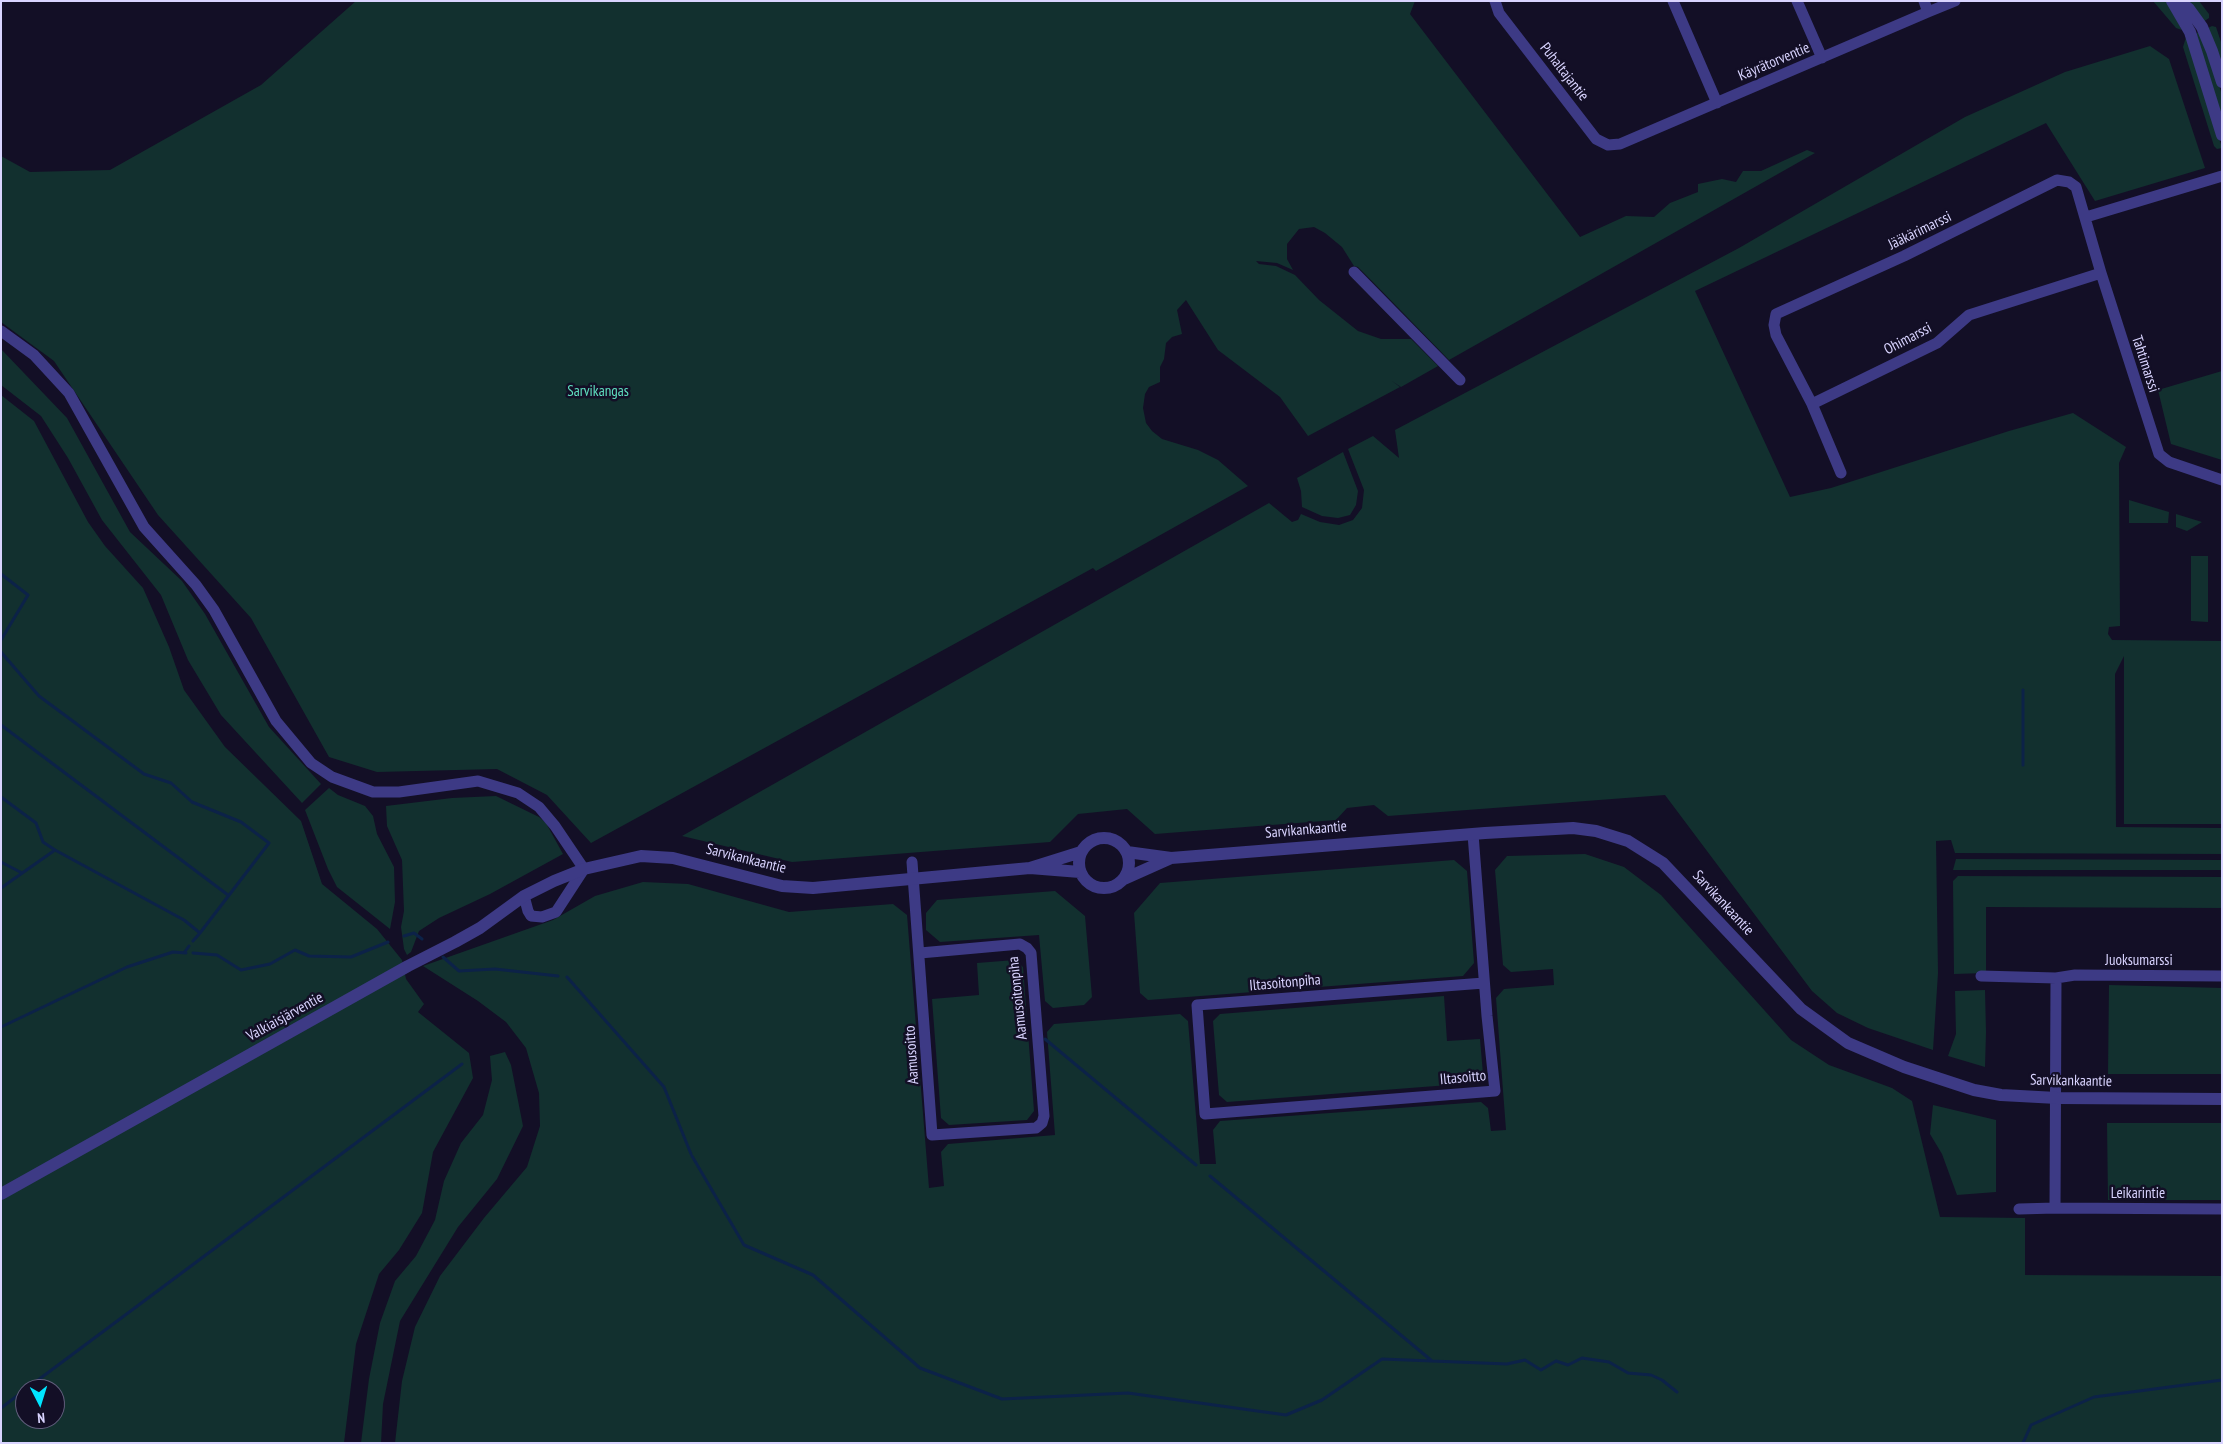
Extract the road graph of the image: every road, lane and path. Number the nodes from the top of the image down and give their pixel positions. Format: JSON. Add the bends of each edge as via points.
{"nodes":[{"id":1,"x":1495,"y":1,"type":"edge"},
{"id":2,"x":1673,"y":1,"type":"edge"},
{"id":3,"x":1797,"y":1,"type":"edge"},
{"id":4,"x":1955,"y":1,"type":"edge"},
{"id":5,"x":2172,"y":1,"type":"edge"},
{"id":6,"x":2179,"y":1,"type":"edge"},
{"id":7,"x":1926,"y":6,"type":"edge"},
{"id":8,"x":1822,"y":58,"type":"junction"},
{"id":9,"x":2222,"y":82,"type":"edge"},
{"id":10,"x":1717,"y":103,"type":"junction"},
{"id":11,"x":2222,"y":135,"type":"edge"},
{"id":12,"x":1620,"y":144,"type":"joint"},
{"id":13,"x":2222,"y":176,"type":"edge"},
{"id":14,"x":2086,"y":217,"type":"junction"},
{"id":15,"x":1354,"y":272,"type":"dead end"},
{"id":16,"x":2101,"y":273,"type":"junction"},
{"id":17,"x":1,"y":331,"type":"edge"},
{"id":18,"x":1460,"y":380,"type":"dead end"},
{"id":19,"x":1812,"y":404,"type":"junction"},
{"id":20,"x":1841,"y":473,"type":"dead end"},
{"id":21,"x":2222,"y":480,"type":"edge"},
{"id":22,"x":1473,"y":834,"type":"junction"},
{"id":23,"x":1081,"y":852,"type":"junction"},
{"id":24,"x":1127,"y":852,"type":"junction"},
{"id":25,"x":1171,"y":858,"type":"junction"},
{"id":26,"x":912,"y":862,"type":"dead end"},
{"id":27,"x":1030,"y":868,"type":"junction"},
{"id":28,"x":584,"y":869,"type":"junction"},
{"id":29,"x":1080,"y":872,"type":"junction"},
{"id":30,"x":914,"y":878,"type":"junction"},
{"id":31,"x":1124,"y":879,"type":"junction"},
{"id":32,"x":524,"y":896,"type":"junction"},
{"id":33,"x":920,"y":953,"type":"junction"},
{"id":34,"x":1981,"y":976,"type":"dead end"},
{"id":35,"x":2222,"y":976,"type":"edge"},
{"id":36,"x":2056,"y":978,"type":"junction"},
{"id":37,"x":1484,"y":983,"type":"junction"},
{"id":38,"x":2056,"y":1098,"type":"junction"},
{"id":39,"x":2222,"y":1099,"type":"edge"},
{"id":40,"x":1205,"y":1114,"type":"joint"},
{"id":41,"x":1042,"y":1123,"type":"joint"},
{"id":42,"x":1,"y":1194,"type":"edge"},
{"id":43,"x":2055,"y":1208,"type":"junction"},
{"id":44,"x":2222,"y":1209,"type":"edge"},
{"id":45,"x":2019,"y":1210,"type":"dead end"}],
"edges":[{"from":1,"to":12,"type":"street","name":"Puhaltajantie","via":[[1500,13],[1596,139],[1608,146]]},
{"from":2,"to":10,"type":"street"},
{"from":3,"to":8,"type":"street"},
{"from":4,"to":7,"type":"street","name":"Käyrätorventie"},
{"from":5,"to":11,"type":"street","via":[[2190,32]]},
{"from":6,"to":9,"type":"street","via":[[2202,27]]},
{"from":7,"to":8,"type":"street","name":"Käyrätorventie"},
{"from":8,"to":10,"type":"street","name":"Käyrätorventie"},
{"from":10,"to":12,"type":"street","name":"Käyrätorventie"},
{"from":13,"to":14,"type":"street"},
{"from":14,"to":16,"type":"street","name":"Tahtimarssi"},
{"from":14,"to":19,"type":"street","name":"Jääkärimarssi","via":[[2076,187],[2057,180],[1904,256],[1776,314],[1776,335]]},
{"from":15,"to":18,"type":"street"},
{"from":16,"to":19,"type":"street","name":"Ohimarssi","via":[[1969,315],[1937,343]]},
{"from":16,"to":21,"type":"street","name":"Tahtimarssi","via":[[2159,454],[2169,462]]},
{"from":17,"to":28,"type":"street","via":[[34,355],[69,393],[144,527],[214,610],[276,722],[311,763],[332,777],[373,792],[399,792],[478,781],[518,793],[539,807]]},
{"from":19,"to":20,"type":"street","name":"Jääkärimarssi"},
{"from":22,"to":25,"type":"street","name":"Sarvikankaantie"},
{"from":22,"to":37,"type":"street","name":"Iltasoitto"},
{"from":22,"to":38,"type":"street","name":"Sarvikankaantie","via":[[1573,828],[1628,841],[1674,874],[1801,1009],[1848,1043],[1904,1067],[1974,1090]]},
{"from":23,"to":24,"type":"street","name":"Sarvikankaantie","via":[[1095,839],[1104,838],[1114,839]]},
{"from":23,"to":27,"type":"street","name":"Sarvikankaantie"},
{"from":23,"to":29,"type":"street"},
{"from":24,"to":25,"type":"street","name":"Sarvikankaantie"},
{"from":24,"to":31,"type":"street","via":[[1130,866]]},
{"from":25,"to":31,"type":"street","name":"Sarvikankaantie"},
{"from":26,"to":30,"type":"street","name":"Aamusoitto"},
{"from":27,"to":29,"type":"street","name":"Sarvikankaantie"},
{"from":27,"to":30,"type":"street","name":"Sarvikankaantie"},
{"from":28,"to":30,"type":"street","name":"Sarvikankaantie","via":[[641,856],[673,858],[782,886],[813,888]]},
{"from":28,"to":32,"type":"street","name":"Valkiaisjärventie"},
{"from":28,"to":32,"type":"street","via":[[556,912],[542,917],[531,916]]},
{"from":29,"to":31,"type":"street","name":"Sarvikankaantie","via":[[1084,880],[1100,889],[1117,885]]},
{"from":30,"to":33,"type":"street","name":"Aamusoitto"},
{"from":32,"to":42,"type":"street","name":"Valkiaisjärventie","via":[[480,928]]},
{"from":33,"to":41,"type":"street","name":"Aamusoitonpiha","via":[[1020,944],[1031,953]]},
{"from":33,"to":41,"type":"street","name":"Aamusoitto","via":[[932,1136],[1036,1128]]},
{"from":34,"to":36,"type":"street","name":"Juoksumarssi"},
{"from":35,"to":36,"type":"street","name":"Juoksumarssi","via":[[2075,975]]},
{"from":36,"to":38,"type":"street"},
{"from":37,"to":40,"type":"street","name":"Iltasoitonpiha","via":[[1196,1005]]},
{"from":37,"to":40,"type":"street","name":"Iltasoitto","via":[[1495,1091]]},
{"from":38,"to":39,"type":"street","name":"Sarvikankaantie"},
{"from":38,"to":43,"type":"street"},
{"from":43,"to":44,"type":"street","name":"Leikarintie"},
{"from":43,"to":45,"type":"street","name":"Leikarintie"}]}
